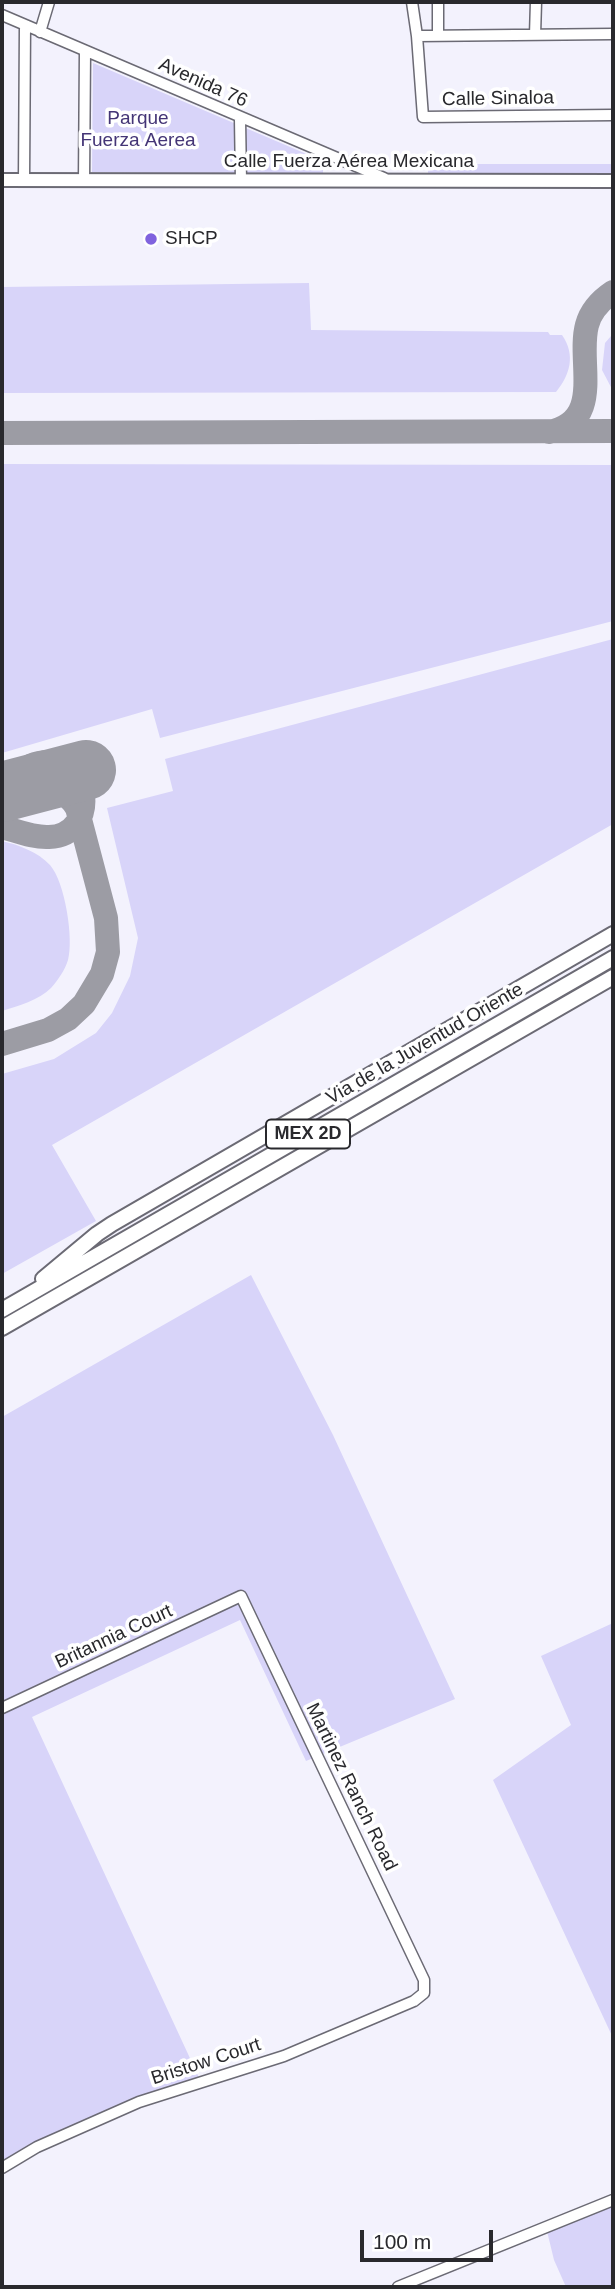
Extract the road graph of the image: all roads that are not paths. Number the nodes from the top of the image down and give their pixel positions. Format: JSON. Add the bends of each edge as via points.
{"nodes":[{"id":1,"x":49,"y":2,"type":"edge"},
{"id":2,"x":411,"y":2,"type":"edge"},
{"id":3,"x":438,"y":2,"type":"edge"},
{"id":4,"x":536,"y":2,"type":"edge"},
{"id":5,"x":2,"y":15,"type":"edge"},
{"id":6,"x":25,"y":25,"type":"junction"},
{"id":7,"x":40,"y":32,"type":"junction"},
{"id":8,"x":613,"y":34,"type":"edge"},
{"id":9,"x":438,"y":35,"type":"junction"},
{"id":10,"x":536,"y":35,"type":"junction"},
{"id":11,"x":417,"y":36,"type":"junction"},
{"id":12,"x":85,"y":51,"type":"junction"},
{"id":13,"x":613,"y":115,"type":"edge"},
{"id":14,"x":240,"y":119,"type":"junction"},
{"id":15,"x":2,"y":180,"type":"edge"},
{"id":16,"x":24,"y":180,"type":"junction"},
{"id":17,"x":83,"y":181,"type":"junction"},
{"id":18,"x":241,"y":181,"type":"junction"},
{"id":19,"x":391,"y":181,"type":"junction"},
{"id":20,"x":613,"y":181,"type":"edge"},
{"id":21,"x":613,"y":934,"type":"edge"},
{"id":22,"x":613,"y":958,"type":"edge"},
{"id":23,"x":613,"y":977,"type":"edge"},
{"id":24,"x":17,"y":1301,"type":"junction"},
{"id":25,"x":2,"y":1310,"type":"edge"},
{"id":26,"x":2,"y":1328,"type":"edge"},
{"id":27,"x":241,"y":1596,"type":"joint"},
{"id":28,"x":2,"y":1709,"type":"edge"},
{"id":29,"x":424,"y":1993,"type":"joint"},
{"id":30,"x":2,"y":2168,"type":"edge"},
{"id":31,"x":613,"y":2200,"type":"edge"},
{"id":32,"x":398,"y":2287,"type":"edge"}],
"edges":[{"from":1,"to":7,"type":"street"},
{"from":2,"to":11,"type":"street"},
{"from":3,"to":9,"type":"street"},
{"from":4,"to":10,"type":"street"},
{"from":5,"to":6,"type":"street","name":"Avenida 76"},
{"from":6,"to":7,"type":"street","name":"Avenida 76"},
{"from":6,"to":16,"type":"street"},
{"from":7,"to":12,"type":"street","name":"Avenida 76"},
{"from":8,"to":10,"type":"street"},
{"from":9,"to":10,"type":"street"},
{"from":9,"to":11,"type":"street"},
{"from":11,"to":13,"type":"street","name":"Calle Sinaloa","via":[[423,117]]},
{"from":12,"to":14,"type":"street","name":"Avenida 76"},
{"from":12,"to":17,"type":"street"},
{"from":14,"to":18,"type":"street"},
{"from":14,"to":19,"type":"street","name":"Avenida 76"},
{"from":15,"to":16,"type":"main road","name":"Calle Fuerza Aérea Mexicana"},
{"from":16,"to":17,"type":"main road","name":"Calle Fuerza Aérea Mexicana"},
{"from":17,"to":18,"type":"main road","name":"Calle Fuerza Aérea Mexicana"},
{"from":18,"to":19,"type":"main road","name":"Calle Fuerza Aérea Mexicana"},
{"from":19,"to":20,"type":"main road","name":"Calle Fuerza Aérea Mexicana"},
{"from":21,"to":24,"type":"highway","via":[[112,1224]]},
{"from":22,"to":24,"type":"highway","name":"Via de la Juventud Oriente","number":"MEX 2D"},
{"from":23,"to":26,"type":"highway","name":"Via de la Juventud Oriente","number":"MEX 2D"},
{"from":24,"to":25,"type":"highway","name":"Via de la Juventud Oriente","number":"MEX 2D"},
{"from":27,"to":28,"type":"street","name":"Britannia Court"},
{"from":27,"to":29,"type":"street","name":"Martinez Ranch Road","via":[[424,1980]]},
{"from":29,"to":30,"type":"street","name":"Bristow Court","via":[[284,2056],[138,2102],[37,2147]]},
{"from":31,"to":32,"type":"street"}]}
